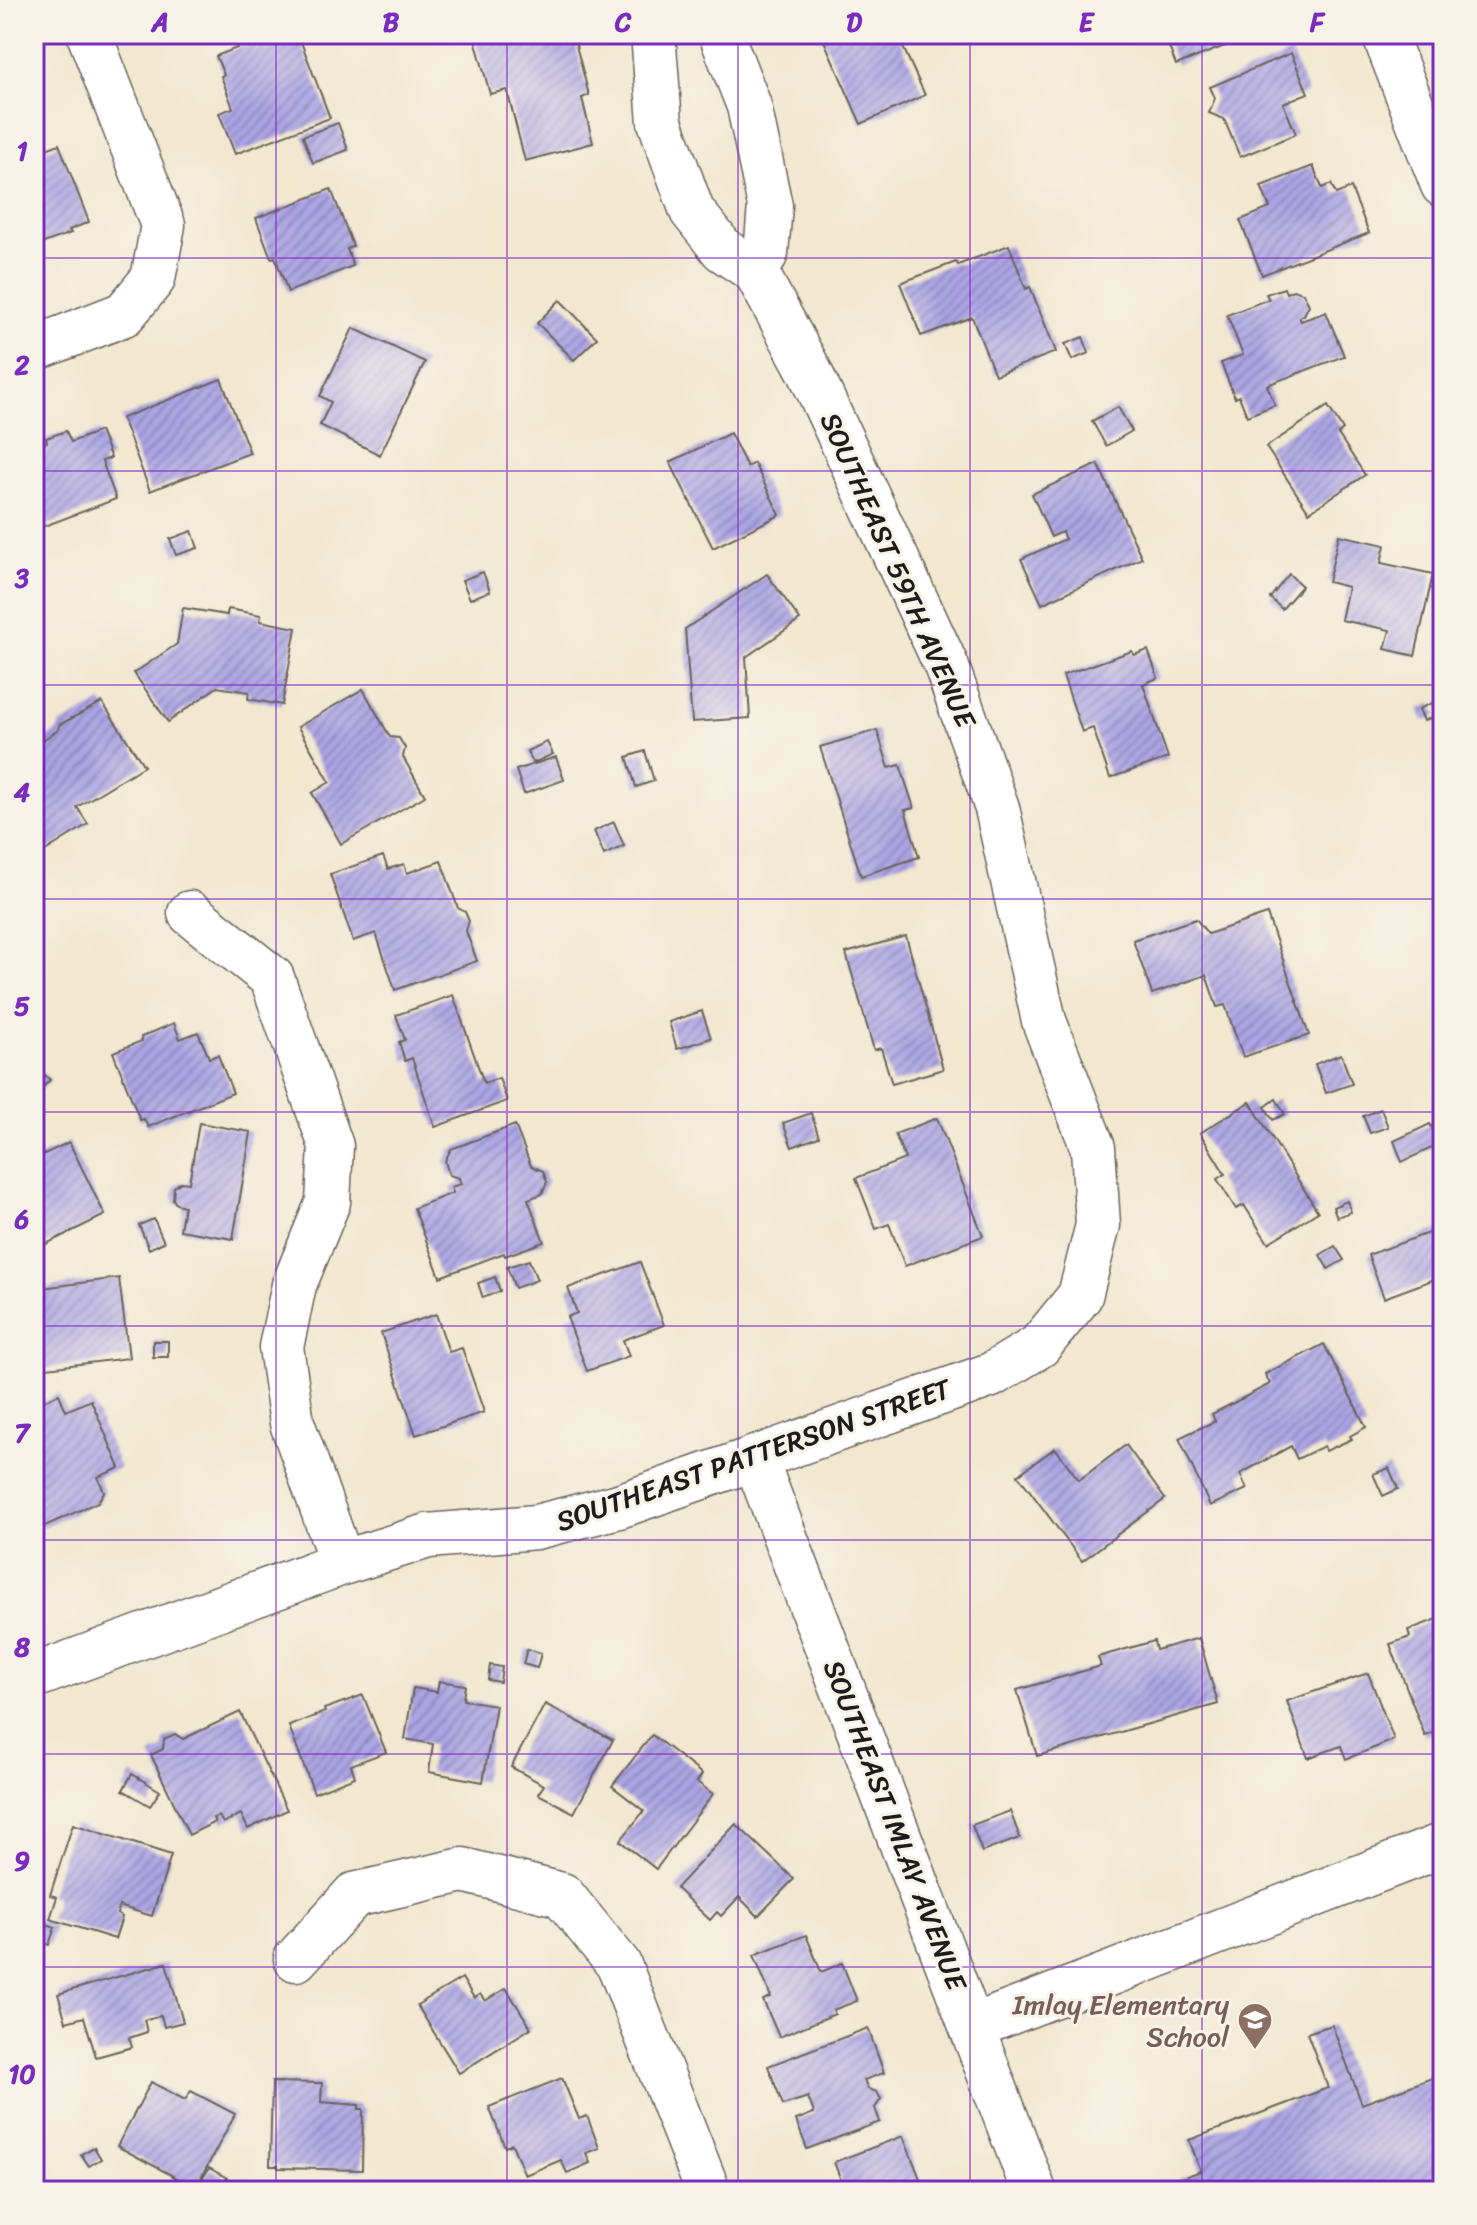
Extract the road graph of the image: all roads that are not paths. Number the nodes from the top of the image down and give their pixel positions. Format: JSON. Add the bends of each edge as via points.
{"nodes":[{"id":1,"x":89,"y":34,"type":"edge"},
{"id":2,"x":653,"y":34,"type":"edge"},
{"id":3,"x":721,"y":34,"type":"edge"},
{"id":4,"x":1384,"y":34,"type":"edge"},
{"id":5,"x":1443,"y":185,"type":"edge"},
{"id":6,"x":756,"y":272,"type":"junction"},
{"id":7,"x":34,"y":349,"type":"edge"},
{"id":8,"x":190,"y":913,"type":"dead end"},
{"id":9,"x":1080,"y":1296,"type":"joint"},
{"id":10,"x":755,"y":1458,"type":"junction"},
{"id":11,"x":342,"y":1563,"type":"junction"},
{"id":12,"x":34,"y":1676,"type":"edge"},
{"id":13,"x":1443,"y":1845,"type":"edge"},
{"id":14,"x":296,"y":1959,"type":"dead end"},
{"id":15,"x":972,"y":2027,"type":"junction"},
{"id":16,"x":708,"y":2191,"type":"edge"},
{"id":17,"x":1034,"y":2191,"type":"edge"}],
"edges":[{"from":1,"to":7,"type":"street","via":[[163,225],[153,279],[124,314]]},
{"from":2,"to":6,"type":"street","name":"SOUTHEAST 59TH AVENUE","via":[[660,122],[692,211],[723,250]]},
{"from":3,"to":6,"type":"street","via":[[749,106],[770,206],[766,253]]},
{"from":4,"to":5,"type":"street"},
{"from":6,"to":9,"type":"street","name":"SOUTHEAST 59TH AVENUE","via":[[809,370],[946,665],[997,808],[1044,1021],[1093,1148],[1098,1225]]},
{"from":8,"to":11,"type":"street","via":[[272,978],[331,1146],[328,1202],[294,1285],[281,1347],[292,1423]]},
{"from":9,"to":10,"type":"street","name":"SOUTHEAST PATTERSON STREET","via":[[1039,1346],[991,1375]]},
{"from":10,"to":11,"type":"street","name":"SOUTHEAST PATTERSON STREET","via":[[619,1506],[536,1527],[428,1536]]},
{"from":10,"to":15,"type":"street","name":"SOUTHEAST IMLAY AVENUE"},
{"from":11,"to":12,"type":"street","name":"SOUTHEAST PATTERSON STREET"},
{"from":13,"to":15,"type":"street"},
{"from":14,"to":16,"type":"street","via":[[354,1895],[463,1870],[562,1895],[619,1965]]},
{"from":15,"to":17,"type":"street","name":"SOUTHEAST IMLAY AVENUE"}]}
